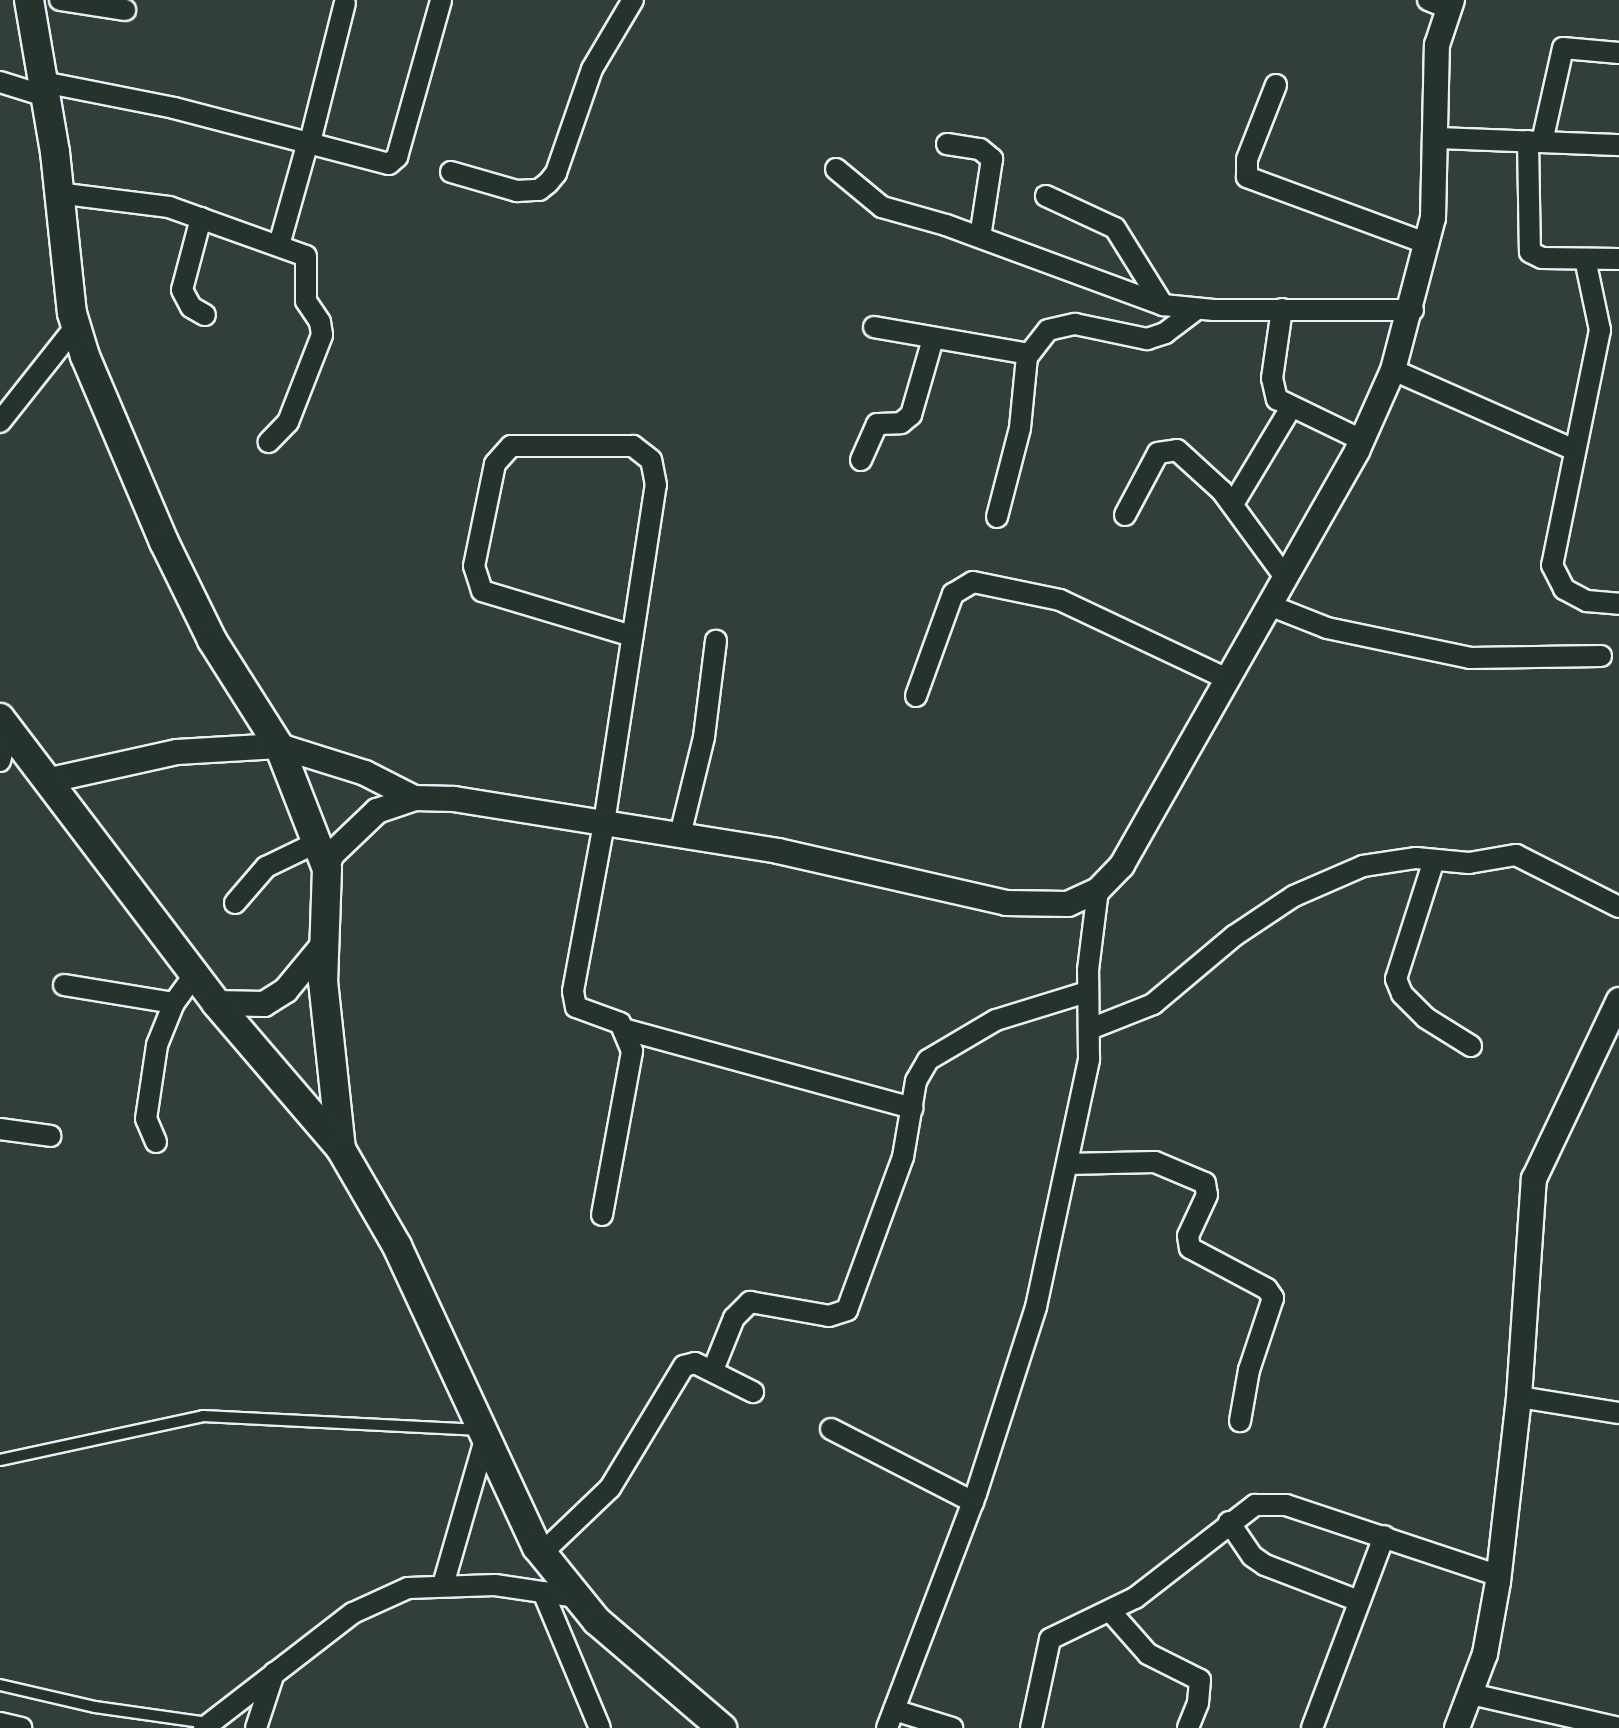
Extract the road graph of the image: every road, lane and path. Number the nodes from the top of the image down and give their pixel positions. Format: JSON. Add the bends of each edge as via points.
{"nodes":[{"id":1,"x":29,"y":0,"type":"edge"},
{"id":2,"x":60,"y":0,"type":"edge"},
{"id":3,"x":633,"y":0,"type":"edge"},
{"id":4,"x":345,"y":3,"type":"dead end"},
{"id":5,"x":436,"y":3,"type":"edge"},
{"id":6,"x":1442,"y":3,"type":"edge"},
{"id":7,"x":125,"y":10,"type":"dead end"},
{"id":8,"x":1619,"y":53,"type":"edge"},
{"id":9,"x":0,"y":82,"type":"edge"},
{"id":10,"x":1276,"y":85,"type":"dead end"},
{"id":11,"x":44,"y":89,"type":"junction"},
{"id":12,"x":1436,"y":138,"type":"junction"},
{"id":13,"x":309,"y":142,"type":"junction"},
{"id":14,"x":1535,"y":142,"type":"junction"},
{"id":15,"x":947,"y":144,"type":"dead end"},
{"id":16,"x":1619,"y":145,"type":"edge"},
{"id":17,"x":836,"y":169,"type":"dead end"},
{"id":18,"x":451,"y":172,"type":"dead end"},
{"id":19,"x":57,"y":193,"type":"junction"},
{"id":20,"x":1046,"y":196,"type":"dead end"},
{"id":21,"x":201,"y":218,"type":"junction"},
{"id":22,"x":980,"y":237,"type":"junction"},
{"id":23,"x":1428,"y":244,"type":"junction"},
{"id":24,"x":279,"y":245,"type":"junction"},
{"id":25,"x":1585,"y":259,"type":"junction"},
{"id":26,"x":1619,"y":259,"type":"edge"},
{"id":27,"x":1163,"y":305,"type":"junction"},
{"id":28,"x":1282,"y":309,"type":"junction"},
{"id":29,"x":1196,"y":310,"type":"junction"},
{"id":30,"x":1413,"y":310,"type":"junction"},
{"id":31,"x":205,"y":315,"type":"dead end"},
{"id":32,"x":76,"y":326,"type":"junction"},
{"id":33,"x":874,"y":327,"type":"dead end"},
{"id":34,"x":933,"y":339,"type":"junction"},
{"id":35,"x":1029,"y":354,"type":"junction"},
{"id":36,"x":1393,"y":370,"type":"junction"},
{"id":37,"x":1290,"y":409,"type":"junction"},
{"id":38,"x":0,"y":422,"type":"edge"},
{"id":39,"x":1362,"y":440,"type":"junction"},
{"id":40,"x":269,"y":442,"type":"dead end"},
{"id":41,"x":1574,"y":450,"type":"junction"},
{"id":42,"x":861,"y":460,"type":"dead end"},
{"id":43,"x":1233,"y":504,"type":"junction"},
{"id":44,"x":1125,"y":515,"type":"dead end"},
{"id":45,"x":997,"y":517,"type":"dead end"},
{"id":46,"x":1285,"y":577,"type":"junction"},
{"id":47,"x":1619,"y":604,"type":"edge"},
{"id":48,"x":1269,"y":605,"type":"junction"},
{"id":49,"x":632,"y":636,"type":"junction"},
{"id":50,"x":716,"y":641,"type":"dead end"},
{"id":51,"x":1601,"y":656,"type":"dead end"},
{"id":52,"x":1227,"y":679,"type":"junction"},
{"id":53,"x":916,"y":696,"type":"dead end"},
{"id":54,"x":5,"y":740,"type":"edge"},
{"id":55,"x":279,"y":746,"type":"junction"},
{"id":56,"x":46,"y":781,"type":"junction"},
{"id":57,"x":414,"y":798,"type":"junction"},
{"id":58,"x":604,"y":823,"type":"junction"},
{"id":59,"x":680,"y":835,"type":"junction"},
{"id":60,"x":322,"y":855,"type":"junction"},
{"id":61,"x":1434,"y":860,"type":"junction"},
{"id":62,"x":1098,"y":890,"type":"junction"},
{"id":63,"x":235,"y":903,"type":"dead end"},
{"id":64,"x":1619,"y":907,"type":"edge"},
{"id":65,"x":324,"y":944,"type":"junction"},
{"id":66,"x":194,"y":975,"type":"junction"},
{"id":67,"x":64,"y":985,"type":"dead end"},
{"id":68,"x":1087,"y":992,"type":"junction"},
{"id":69,"x":1619,"y":1000,"type":"edge"},
{"id":70,"x":174,"y":1003,"type":"junction"},
{"id":71,"x":216,"y":1003,"type":"junction"},
{"id":72,"x":1090,"y":1029,"type":"junction"},
{"id":73,"x":627,"y":1030,"type":"junction"},
{"id":74,"x":1471,"y":1046,"type":"dead end"},
{"id":75,"x":913,"y":1108,"type":"junction"},
{"id":76,"x":0,"y":1129,"type":"edge"},
{"id":77,"x":51,"y":1136,"type":"dead end"},
{"id":78,"x":156,"y":1142,"type":"dead end"},
{"id":79,"x":341,"y":1149,"type":"junction"},
{"id":80,"x":1067,"y":1164,"type":"junction"},
{"id":81,"x":602,"y":1215,"type":"dead end"},
{"id":82,"x":713,"y":1370,"type":"junction"},
{"id":83,"x":753,"y":1392,"type":"dead end"},
{"id":84,"x":1519,"y":1397,"type":"junction"},
{"id":85,"x":1619,"y":1413,"type":"edge"},
{"id":86,"x":1240,"y":1421,"type":"dead end"},
{"id":87,"x":831,"y":1429,"type":"dead end"},
{"id":88,"x":485,"y":1433,"type":"junction"},
{"id":89,"x":0,"y":1460,"type":"edge"},
{"id":90,"x":973,"y":1502,"type":"junction"},
{"id":91,"x":1229,"y":1522,"type":"junction"},
{"id":92,"x":1384,"y":1536,"type":"junction"},
{"id":93,"x":542,"y":1553,"type":"junction"},
{"id":94,"x":1499,"y":1576,"type":"junction"},
{"id":95,"x":443,"y":1585,"type":"junction"},
{"id":96,"x":543,"y":1592,"type":"junction"},
{"id":97,"x":575,"y":1597,"type":"junction"},
{"id":98,"x":1359,"y":1601,"type":"junction"},
{"id":99,"x":1111,"y":1612,"type":"junction"},
{"id":100,"x":274,"y":1673,"type":"junction"},
{"id":101,"x":0,"y":1685,"type":"edge"},
{"id":102,"x":1471,"y":1694,"type":"junction"},
{"id":103,"x":890,"y":1719,"type":"edge"},
{"id":104,"x":0,"y":1723,"type":"edge"},
{"id":105,"x":1578,"y":1723,"type":"edge"},
{"id":106,"x":207,"y":1726,"type":"edge"},
{"id":107,"x":21,"y":1728,"type":"edge"},
{"id":108,"x":256,"y":1728,"type":"edge"},
{"id":109,"x":600,"y":1728,"type":"edge"},
{"id":110,"x":722,"y":1728,"type":"edge"},
{"id":111,"x":952,"y":1728,"type":"edge"},
{"id":112,"x":1031,"y":1728,"type":"edge"},
{"id":113,"x":1188,"y":1728,"type":"edge"},
{"id":114,"x":1312,"y":1728,"type":"edge"},
{"id":115,"x":1457,"y":1728,"type":"edge"},
{"id":116,"x":1619,"y":1728,"type":"edge"}],
"edges":[{"from":1,"to":11,"type":"main road"},
{"from":2,"to":7,"type":"street"},
{"from":3,"to":18,"type":"street","via":[[592,69],[548,183],[532,192],[517,191]]},
{"from":4,"to":13,"type":"street"},
{"from":5,"to":13,"type":"street","via":[[394,161],[382,164]]},
{"from":6,"to":12,"type":"street"},
{"from":8,"to":14,"type":"street","via":[[1563,48]]},
{"from":9,"to":11,"type":"street"},
{"from":10,"to":23,"type":"street","via":[[1247,159],[1247,177]]},
{"from":11,"to":13,"type":"street"},
{"from":11,"to":19,"type":"main road"},
{"from":12,"to":14,"type":"street"},
{"from":12,"to":23,"type":"street"},
{"from":13,"to":24,"type":"street"},
{"from":14,"to":16,"type":"street"},
{"from":14,"to":25,"type":"street","via":[[1530,252],[1542,258]]},
{"from":15,"to":22,"type":"street","via":[[980,149],[992,159]]},
{"from":17,"to":22,"type":"street","via":[[882,207]]},
{"from":19,"to":21,"type":"street","via":[[132,199]]},
{"from":19,"to":32,"type":"main road"},
{"from":20,"to":27,"type":"street","via":[[1115,228]]},
{"from":21,"to":24,"type":"street"},
{"from":21,"to":31,"type":"street","via":[[182,290],[191,307]]},
{"from":22,"to":27,"type":"street"},
{"from":23,"to":30,"type":"street"},
{"from":24,"to":40,"type":"street","via":[[309,261],[306,301],[322,330],[288,422]]},
{"from":25,"to":26,"type":"street"},
{"from":25,"to":41,"type":"street","via":[[1600,330]]},
{"from":27,"to":29,"type":"street"},
{"from":28,"to":29,"type":"street"},
{"from":28,"to":30,"type":"street"},
{"from":28,"to":37,"type":"street","via":[[1272,378],[1277,399]]},
{"from":29,"to":35,"type":"street","via":[[1165,333],[1147,339],[1055,325]]},
{"from":30,"to":36,"type":"street"},
{"from":32,"to":38,"type":"street"},
{"from":32,"to":55,"type":"main road","via":[[164,542],[212,640]]},
{"from":33,"to":34,"type":"street"},
{"from":34,"to":35,"type":"street"},
{"from":34,"to":42,"type":"street","via":[[911,415],[871,429]]},
{"from":35,"to":45,"type":"street","via":[[1020,428]]},
{"from":36,"to":39,"type":"street"},
{"from":36,"to":41,"type":"street"},
{"from":37,"to":39,"type":"street"},
{"from":37,"to":43,"type":"street"},
{"from":39,"to":46,"type":"street"},
{"from":41,"to":47,"type":"street","via":[[1552,551],[1554,573],[1564,589],[1587,601]]},
{"from":43,"to":44,"type":"street","via":[[1199,464],[1169,448],[1154,458]]},
{"from":43,"to":46,"type":"street"},
{"from":46,"to":48,"type":"street"},
{"from":48,"to":51,"type":"street","via":[[1327,628],[1470,658]]},
{"from":48,"to":52,"type":"street"},
{"from":49,"to":49,"type":"street","via":[[482,591],[474,566],[495,464],[511,446],[633,446],[651,460],[656,485]]},
{"from":49,"to":58,"type":"street"},
{"from":50,"to":59,"type":"street","via":[[704,737]]},
{"from":52,"to":53,"type":"street","via":[[1074,605],[973,582],[953,594]]},
{"from":52,"to":62,"type":"street","via":[[1122,865]]},
{"from":54,"to":56,"type":"main road"},
{"from":55,"to":56,"type":"street","via":[[163,754]]},
{"from":55,"to":57,"type":"street","via":[[365,773]]},
{"from":55,"to":60,"type":"main road"},
{"from":56,"to":66,"type":"main road"},
{"from":57,"to":58,"type":"street","via":[[454,799]]},
{"from":57,"to":60,"type":"street","via":[[377,811],[331,855]]},
{"from":58,"to":59,"type":"street"},
{"from":58,"to":73,"type":"street","via":[[574,1001]]},
{"from":59,"to":62,"type":"street","via":[[778,851],[1006,903],[1068,904]]},
{"from":60,"to":63,"type":"street","via":[[266,867]]},
{"from":60,"to":65,"type":"main road"},
{"from":61,"to":64,"type":"street","via":[[1469,863],[1516,855]]},
{"from":61,"to":72,"type":"street","via":[[1387,861],[1327,879],[1234,936],[1153,1004]]},
{"from":61,"to":74,"type":"street","via":[[1396,979],[1402,994],[1426,1018]]},
{"from":62,"to":68,"type":"street"},
{"from":65,"to":71,"type":"street","via":[[286,990],[264,1004]]},
{"from":65,"to":79,"type":"main road","via":[[326,1026]]},
{"from":66,"to":70,"type":"street"},
{"from":66,"to":71,"type":"main road"},
{"from":67,"to":70,"type":"street"},
{"from":68,"to":72,"type":"street"},
{"from":68,"to":75,"type":"street","via":[[996,1020],[953,1043],[921,1071]]},
{"from":69,"to":84,"type":"street","via":[[1534,1179]]},
{"from":70,"to":78,"type":"street","via":[[157,1045],[150,1094],[147,1129]]},
{"from":71,"to":79,"type":"main road"},
{"from":72,"to":80,"type":"street","via":[[1085,1085]]},
{"from":73,"to":75,"type":"street"},
{"from":73,"to":81,"type":"street","via":[[631,1067]]},
{"from":75,"to":82,"type":"street","via":[[903,1157],[847,1310],[829,1316],[750,1302],[734,1318]]},
{"from":76,"to":77,"type":"street"},
{"from":79,"to":88,"type":"main road","via":[[397,1246]]},
{"from":80,"to":86,"type":"street","via":[[1155,1162],[1205,1183],[1207,1195],[1188,1236],[1190,1248],[1267,1289],[1273,1298],[1249,1370]]},
{"from":80,"to":90,"type":"street","via":[[1036,1307]]},
{"from":82,"to":83,"type":"street"},
{"from":82,"to":93,"type":"street","via":[[695,1363],[677,1373],[610,1488]]},
{"from":84,"to":85,"type":"street"},
{"from":84,"to":94,"type":"street"},
{"from":87,"to":90,"type":"street"},
{"from":88,"to":89,"type":"lane","via":[[203,1416]]},
{"from":88,"to":93,"type":"main road","via":[[518,1514]]},
{"from":88,"to":95,"type":"street"},
{"from":90,"to":103,"type":"street"},
{"from":91,"to":92,"type":"street","via":[[1255,1505],[1286,1505]]},
{"from":91,"to":98,"type":"street","via":[[1252,1556],[1265,1565]]},
{"from":91,"to":99,"type":"street"},
{"from":92,"to":94,"type":"street"},
{"from":92,"to":98,"type":"street"},
{"from":93,"to":97,"type":"main road"},
{"from":94,"to":102,"type":"street","via":[[1485,1654]]},
{"from":95,"to":96,"type":"street"},
{"from":95,"to":100,"type":"street","via":[[381,1598]]},
{"from":96,"to":97,"type":"street"},
{"from":96,"to":109,"type":"street"},
{"from":97,"to":110,"type":"main road"},
{"from":98,"to":114,"type":"street"},
{"from":99,"to":112,"type":"street","via":[[1050,1639]]},
{"from":99,"to":113,"type":"street","via":[[1148,1654],[1200,1680]]},
{"from":100,"to":106,"type":"street"},
{"from":100,"to":108,"type":"street"},
{"from":101,"to":106,"type":"lane"},
{"from":102,"to":105,"type":"street"},
{"from":102,"to":115,"type":"street"},
{"from":103,"to":111,"type":"street"},
{"from":104,"to":107,"type":"street"},
{"from":105,"to":116,"type":"street"}]}
